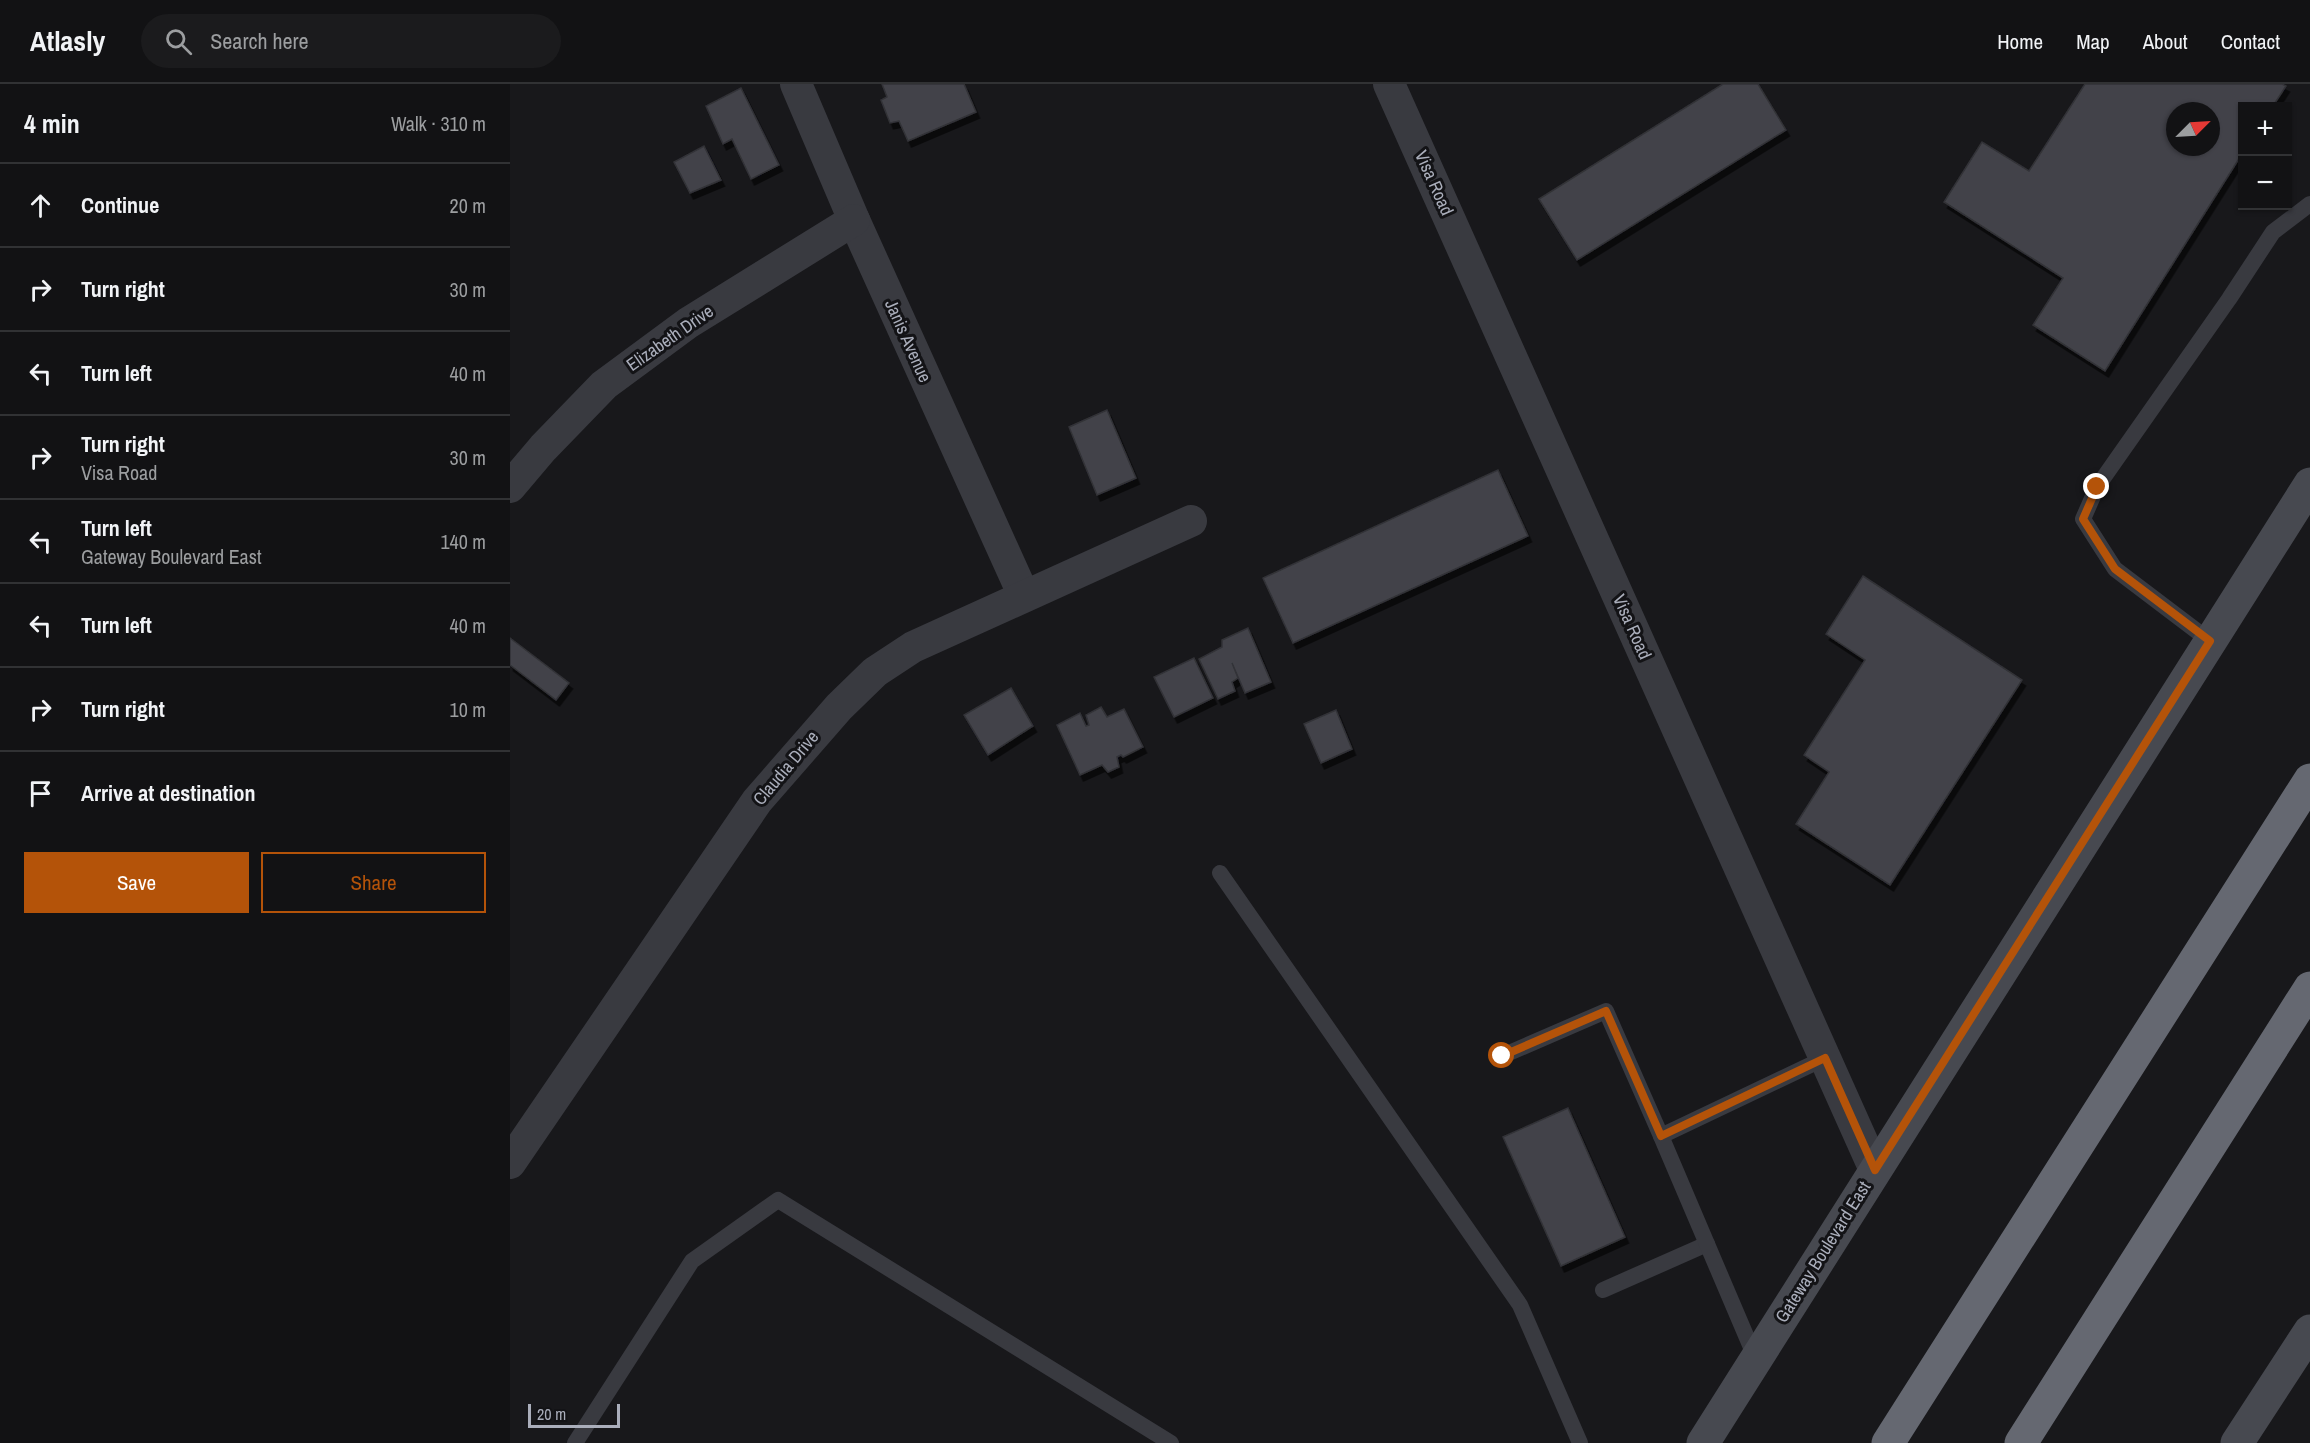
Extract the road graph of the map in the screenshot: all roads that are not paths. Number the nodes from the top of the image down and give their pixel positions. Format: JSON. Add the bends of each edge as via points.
{"nodes":[{"id":1,"x":796,"y":84,"type":"edge"},
{"id":2,"x":1389,"y":84,"type":"edge"},
{"id":3,"x":2310,"y":204,"type":"edge"},
{"id":4,"x":854,"y":220,"type":"junction"},
{"id":5,"x":2310,"y":484,"type":"edge"},
{"id":6,"x":510,"y":487,"type":"edge"},
{"id":7,"x":1191,"y":521,"type":"dead end"},
{"id":8,"x":1024,"y":596,"type":"junction"},
{"id":9,"x":2210,"y":641,"type":"junction"},
{"id":10,"x":2310,"y":780,"type":"edge"},
{"id":11,"x":1220,"y":873,"type":"dead end"},
{"id":12,"x":2310,"y":988,"type":"edge"},
{"id":13,"x":1502,"y":1056,"type":"dead end"},
{"id":14,"x":1825,"y":1058,"type":"junction"},
{"id":15,"x":1661,"y":1136,"type":"junction"},
{"id":16,"x":510,"y":1163,"type":"edge"},
{"id":17,"x":1875,"y":1170,"type":"junction"},
{"id":18,"x":1707,"y":1244,"type":"junction"},
{"id":19,"x":1603,"y":1290,"type":"dead end"},
{"id":20,"x":2310,"y":1331,"type":"edge"},
{"id":21,"x":1756,"y":1359,"type":"junction"},
{"id":22,"x":575,"y":1443,"type":"edge"},
{"id":23,"x":1171,"y":1443,"type":"edge"},
{"id":24,"x":1580,"y":1443,"type":"edge"},
{"id":25,"x":1703,"y":1443,"type":"edge"},
{"id":26,"x":1888,"y":1443,"type":"edge"},
{"id":27,"x":2021,"y":1443,"type":"edge"},
{"id":28,"x":2237,"y":1443,"type":"edge"}],
"edges":[{"from":1,"to":4,"type":"street","name":"Janis Avenue"},
{"from":2,"to":14,"type":"street","name":"Visa Road"},
{"from":3,"to":9,"type":"lane","via":[[2273,232],[2097,487],[2083,519],[2115,569]]},
{"from":4,"to":6,"type":"street","name":"Elizabeth Drive","via":[[688,323],[604,385]]},
{"from":4,"to":8,"type":"street","name":"Janis Avenue"},
{"from":5,"to":9,"type":"main road","name":"Gateway Boulevard East"},
{"from":7,"to":8,"type":"street","name":"Claudia Drive"},
{"from":8,"to":16,"type":"street","name":"Claudia Drive","via":[[913,647],[875,672],[839,707],[757,801]]},
{"from":9,"to":17,"type":"main road","name":"Gateway Boulevard East"},
{"from":10,"to":26,"type":"highway"},
{"from":11,"to":24,"type":"lane","via":[[1520,1305]]},
{"from":12,"to":27,"type":"highway"},
{"from":13,"to":15,"type":"lane","via":[[1606,1011]]},
{"from":14,"to":15,"type":"lane"},
{"from":14,"to":17,"type":"street","name":"Visa Road"},
{"from":15,"to":18,"type":"lane"},
{"from":17,"to":21,"type":"main road","name":"Gateway Boulevard East"},
{"from":18,"to":19,"type":"lane"},
{"from":18,"to":21,"type":"lane"},
{"from":20,"to":28,"type":"main road"},
{"from":21,"to":25,"type":"main road","name":"Gateway Boulevard East"},
{"from":22,"to":23,"type":"lane","via":[[692,1261],[778,1200]]}]}
